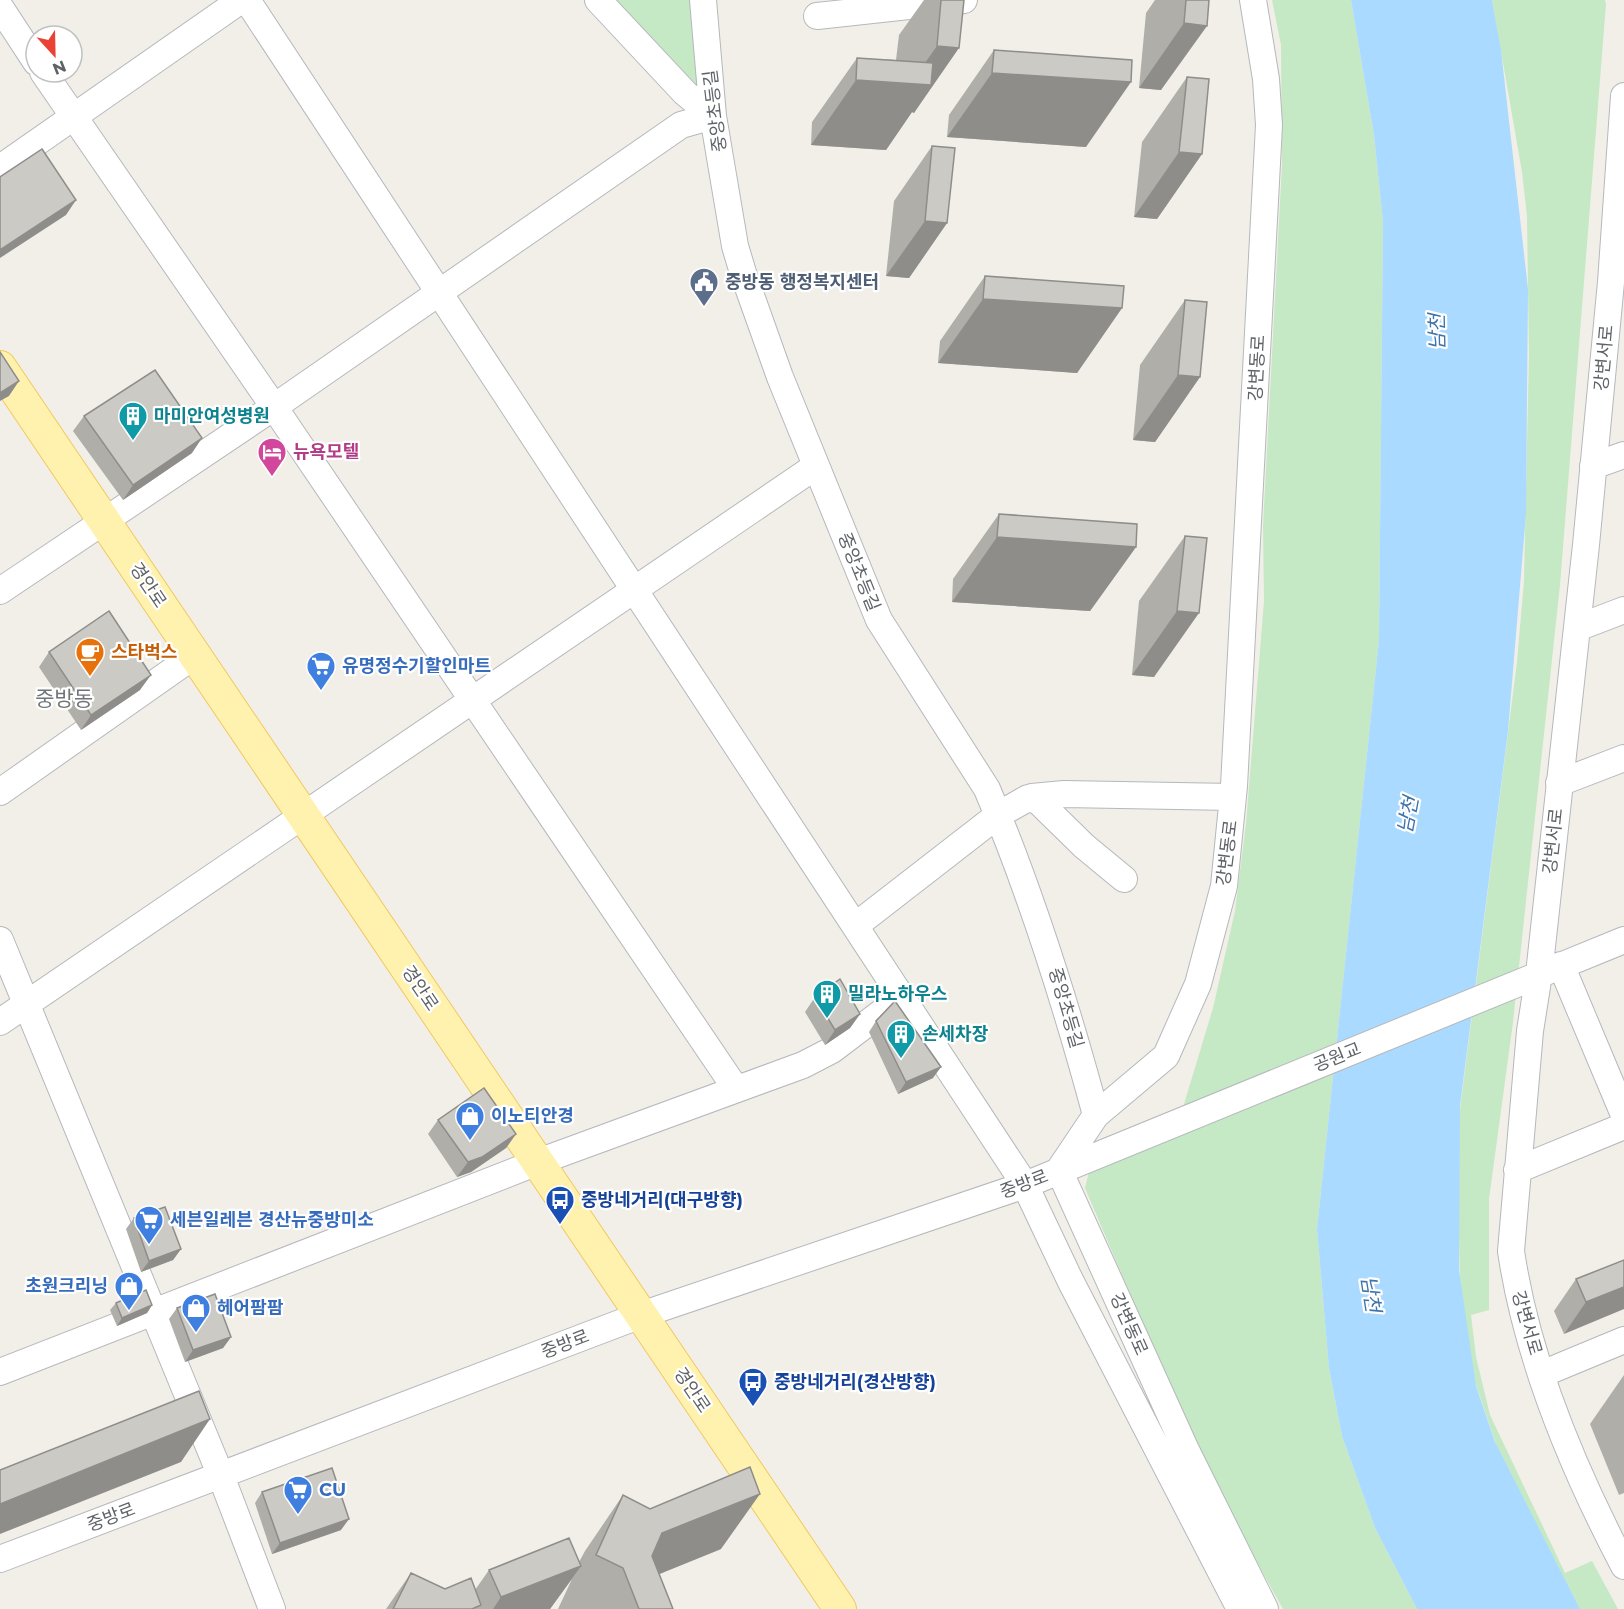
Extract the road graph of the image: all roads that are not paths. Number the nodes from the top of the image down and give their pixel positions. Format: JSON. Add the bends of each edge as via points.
{"nodes":[{"id":1,"x":241,"y":0,"type":"edge"},
{"id":2,"x":247,"y":0,"type":"edge"},
{"id":3,"x":598,"y":0,"type":"edge"},
{"id":4,"x":703,"y":0,"type":"edge"},
{"id":5,"x":964,"y":0,"type":"edge"},
{"id":6,"x":1253,"y":0,"type":"edge"},
{"id":7,"x":0,"y":7,"type":"edge"},
{"id":8,"x":818,"y":16,"type":"dead end"},
{"id":9,"x":24,"y":44,"type":"edge"},
{"id":10,"x":51,"y":84,"type":"edge"},
{"id":11,"x":1624,"y":96,"type":"edge"},
{"id":12,"x":713,"y":116,"type":"junction"},
{"id":13,"x":73,"y":117,"type":"junction"},
{"id":14,"x":0,"y":168,"type":"edge"},
{"id":15,"x":1617,"y":280,"type":"edge"},
{"id":16,"x":439,"y":293,"type":"junction"},
{"id":17,"x":0,"y":366,"type":"edge"},
{"id":18,"x":274,"y":407,"type":"junction"},
{"id":19,"x":1624,"y":455,"type":"edge"},
{"id":20,"x":816,"y":466,"type":"junction"},
{"id":21,"x":1593,"y":466,"type":"junction"},
{"id":22,"x":104,"y":521,"type":"junction"},
{"id":23,"x":634,"y":590,"type":"junction"},
{"id":24,"x":0,"y":591,"type":"edge"},
{"id":25,"x":1624,"y":610,"type":"edge"},
{"id":26,"x":1577,"y":628,"type":"junction"},
{"id":27,"x":195,"y":655,"type":"junction"},
{"id":28,"x":472,"y":700,"type":"junction"},
{"id":29,"x":1624,"y":758,"type":"edge"},
{"id":30,"x":1559,"y":783,"type":"junction"},
{"id":31,"x":0,"y":792,"type":"edge"},
{"id":32,"x":1032,"y":797,"type":"junction"},
{"id":33,"x":1233,"y":797,"type":"junction"},
{"id":34,"x":303,"y":814,"type":"junction"},
{"id":35,"x":998,"y":815,"type":"junction"},
{"id":36,"x":1124,"y":879,"type":"dead end"},
{"id":37,"x":855,"y":926,"type":"junction"},
{"id":38,"x":0,"y":940,"type":"edge"},
{"id":39,"x":1624,"y":940,"type":"edge"},
{"id":40,"x":1550,"y":969,"type":"junction"},
{"id":41,"x":902,"y":998,"type":"junction"},
{"id":42,"x":25,"y":1005,"type":"junction"},
{"id":43,"x":0,"y":1022,"type":"edge"},
{"id":44,"x":736,"y":1089,"type":"junction"},
{"id":45,"x":1096,"y":1115,"type":"junction"},
{"id":46,"x":1624,"y":1115,"type":"edge"},
{"id":47,"x":1624,"y":1126,"type":"edge"},
{"id":48,"x":1134,"y":1139,"type":"joint"},
{"id":49,"x":538,"y":1162,"type":"junction"},
{"id":50,"x":1059,"y":1170,"type":"junction"},
{"id":51,"x":1517,"y":1170,"type":"junction"},
{"id":52,"x":1025,"y":1185,"type":"junction"},
{"id":53,"x":153,"y":1312,"type":"junction"},
{"id":54,"x":641,"y":1315,"type":"junction"},
{"id":55,"x":1624,"y":1340,"type":"edge"},
{"id":56,"x":0,"y":1372,"type":"edge"},
{"id":57,"x":1542,"y":1374,"type":"junction"},
{"id":58,"x":221,"y":1476,"type":"junction"},
{"id":59,"x":1614,"y":1525,"type":"edge"},
{"id":60,"x":0,"y":1559,"type":"edge"},
{"id":61,"x":1624,"y":1566,"type":"edge"},
{"id":62,"x":272,"y":1609,"type":"edge"},
{"id":63,"x":840,"y":1609,"type":"edge"},
{"id":64,"x":1240,"y":1609,"type":"edge"},
{"id":65,"x":1265,"y":1609,"type":"edge"}],
"edges":[{"from":1,"to":13,"type":"street"},
{"from":2,"to":16,"type":"street"},
{"from":3,"to":12,"type":"street","via":[[685,93]]},
{"from":4,"to":12,"type":"street","name":"중앙초등길"},
{"from":5,"to":8,"type":"street"},
{"from":6,"to":33,"type":"street","name":"강변동로","via":[[1269,124]]},
{"from":7,"to":9,"type":"street"},
{"from":10,"to":13,"type":"street"},
{"from":11,"to":15,"type":"street","name":"강변서로"},
{"from":12,"to":16,"type":"street","via":[[681,125]]},
{"from":12,"to":20,"type":"street","name":"중앙초등길","via":[[735,246],[780,377]]},
{"from":13,"to":14,"type":"street"},
{"from":13,"to":18,"type":"street"},
{"from":15,"to":21,"type":"street","name":"강변서로"},
{"from":16,"to":18,"type":"street"},
{"from":16,"to":23,"type":"street"},
{"from":17,"to":22,"type":"main road","name":"경안로"},
{"from":18,"to":22,"type":"street"},
{"from":18,"to":28,"type":"street"},
{"from":19,"to":21,"type":"street"},
{"from":20,"to":23,"type":"street"},
{"from":20,"to":35,"type":"street","name":"중앙초등길","via":[[879,620],[987,789]]},
{"from":21,"to":26,"type":"street","name":"강변서로"},
{"from":22,"to":24,"type":"street"},
{"from":22,"to":27,"type":"main road","name":"경안로"},
{"from":23,"to":28,"type":"street"},
{"from":23,"to":37,"type":"street"},
{"from":25,"to":26,"type":"street"},
{"from":26,"to":30,"type":"street","name":"강변서로"},
{"from":27,"to":31,"type":"street"},
{"from":27,"to":34,"type":"main road","name":"경안로"},
{"from":28,"to":34,"type":"street"},
{"from":28,"to":44,"type":"street"},
{"from":29,"to":30,"type":"street"},
{"from":30,"to":40,"type":"street","name":"강변서로"},
{"from":32,"to":33,"type":"street"},
{"from":32,"to":35,"type":"street"},
{"from":32,"to":36,"type":"street"},
{"from":33,"to":45,"type":"street","name":"강변동로","via":[[1224,886],[1198,984],[1166,1056]]},
{"from":34,"to":42,"type":"street"},
{"from":34,"to":49,"type":"main road","name":"경안로"},
{"from":35,"to":37,"type":"street"},
{"from":35,"to":45,"type":"street","name":"중앙초등길","via":[[1042,929]]},
{"from":37,"to":41,"type":"street"},
{"from":38,"to":42,"type":"street"},
{"from":39,"to":40,"type":"street","name":"공원교"},
{"from":40,"to":46,"type":"street"},
{"from":40,"to":48,"type":"street","name":"공원교"},
{"from":40,"to":51,"type":"street","name":"강변서로","via":[[1530,1031]]},
{"from":41,"to":44,"type":"street","via":[[817,1059]]},
{"from":41,"to":52,"type":"street"},
{"from":42,"to":43,"type":"street"},
{"from":42,"to":53,"type":"street"},
{"from":44,"to":49,"type":"street"},
{"from":45,"to":50,"type":"street","name":"강변동로"},
{"from":47,"to":51,"type":"street"},
{"from":48,"to":50,"type":"street","name":"중방로"},
{"from":49,"to":53,"type":"street"},
{"from":49,"to":54,"type":"main road","name":"경안로"},
{"from":50,"to":52,"type":"street","name":"중방로"},
{"from":50,"to":65,"type":"street","name":"강변동로","via":[[1190,1459]]},
{"from":51,"to":57,"type":"street","name":"강변서로","via":[[1511,1251],[1516,1287]]},
{"from":52,"to":54,"type":"street","name":"중방로"},
{"from":52,"to":64,"type":"street"},
{"from":53,"to":56,"type":"street"},
{"from":53,"to":58,"type":"street"},
{"from":54,"to":58,"type":"street","name":"중방로"},
{"from":54,"to":63,"type":"main road","name":"경안로"},
{"from":55,"to":57,"type":"street"},
{"from":57,"to":59,"type":"street","name":"강변서로"},
{"from":58,"to":60,"type":"street","name":"중방로"},
{"from":58,"to":62,"type":"street"},
{"from":59,"to":61,"type":"street","name":"강변서로"}]}
